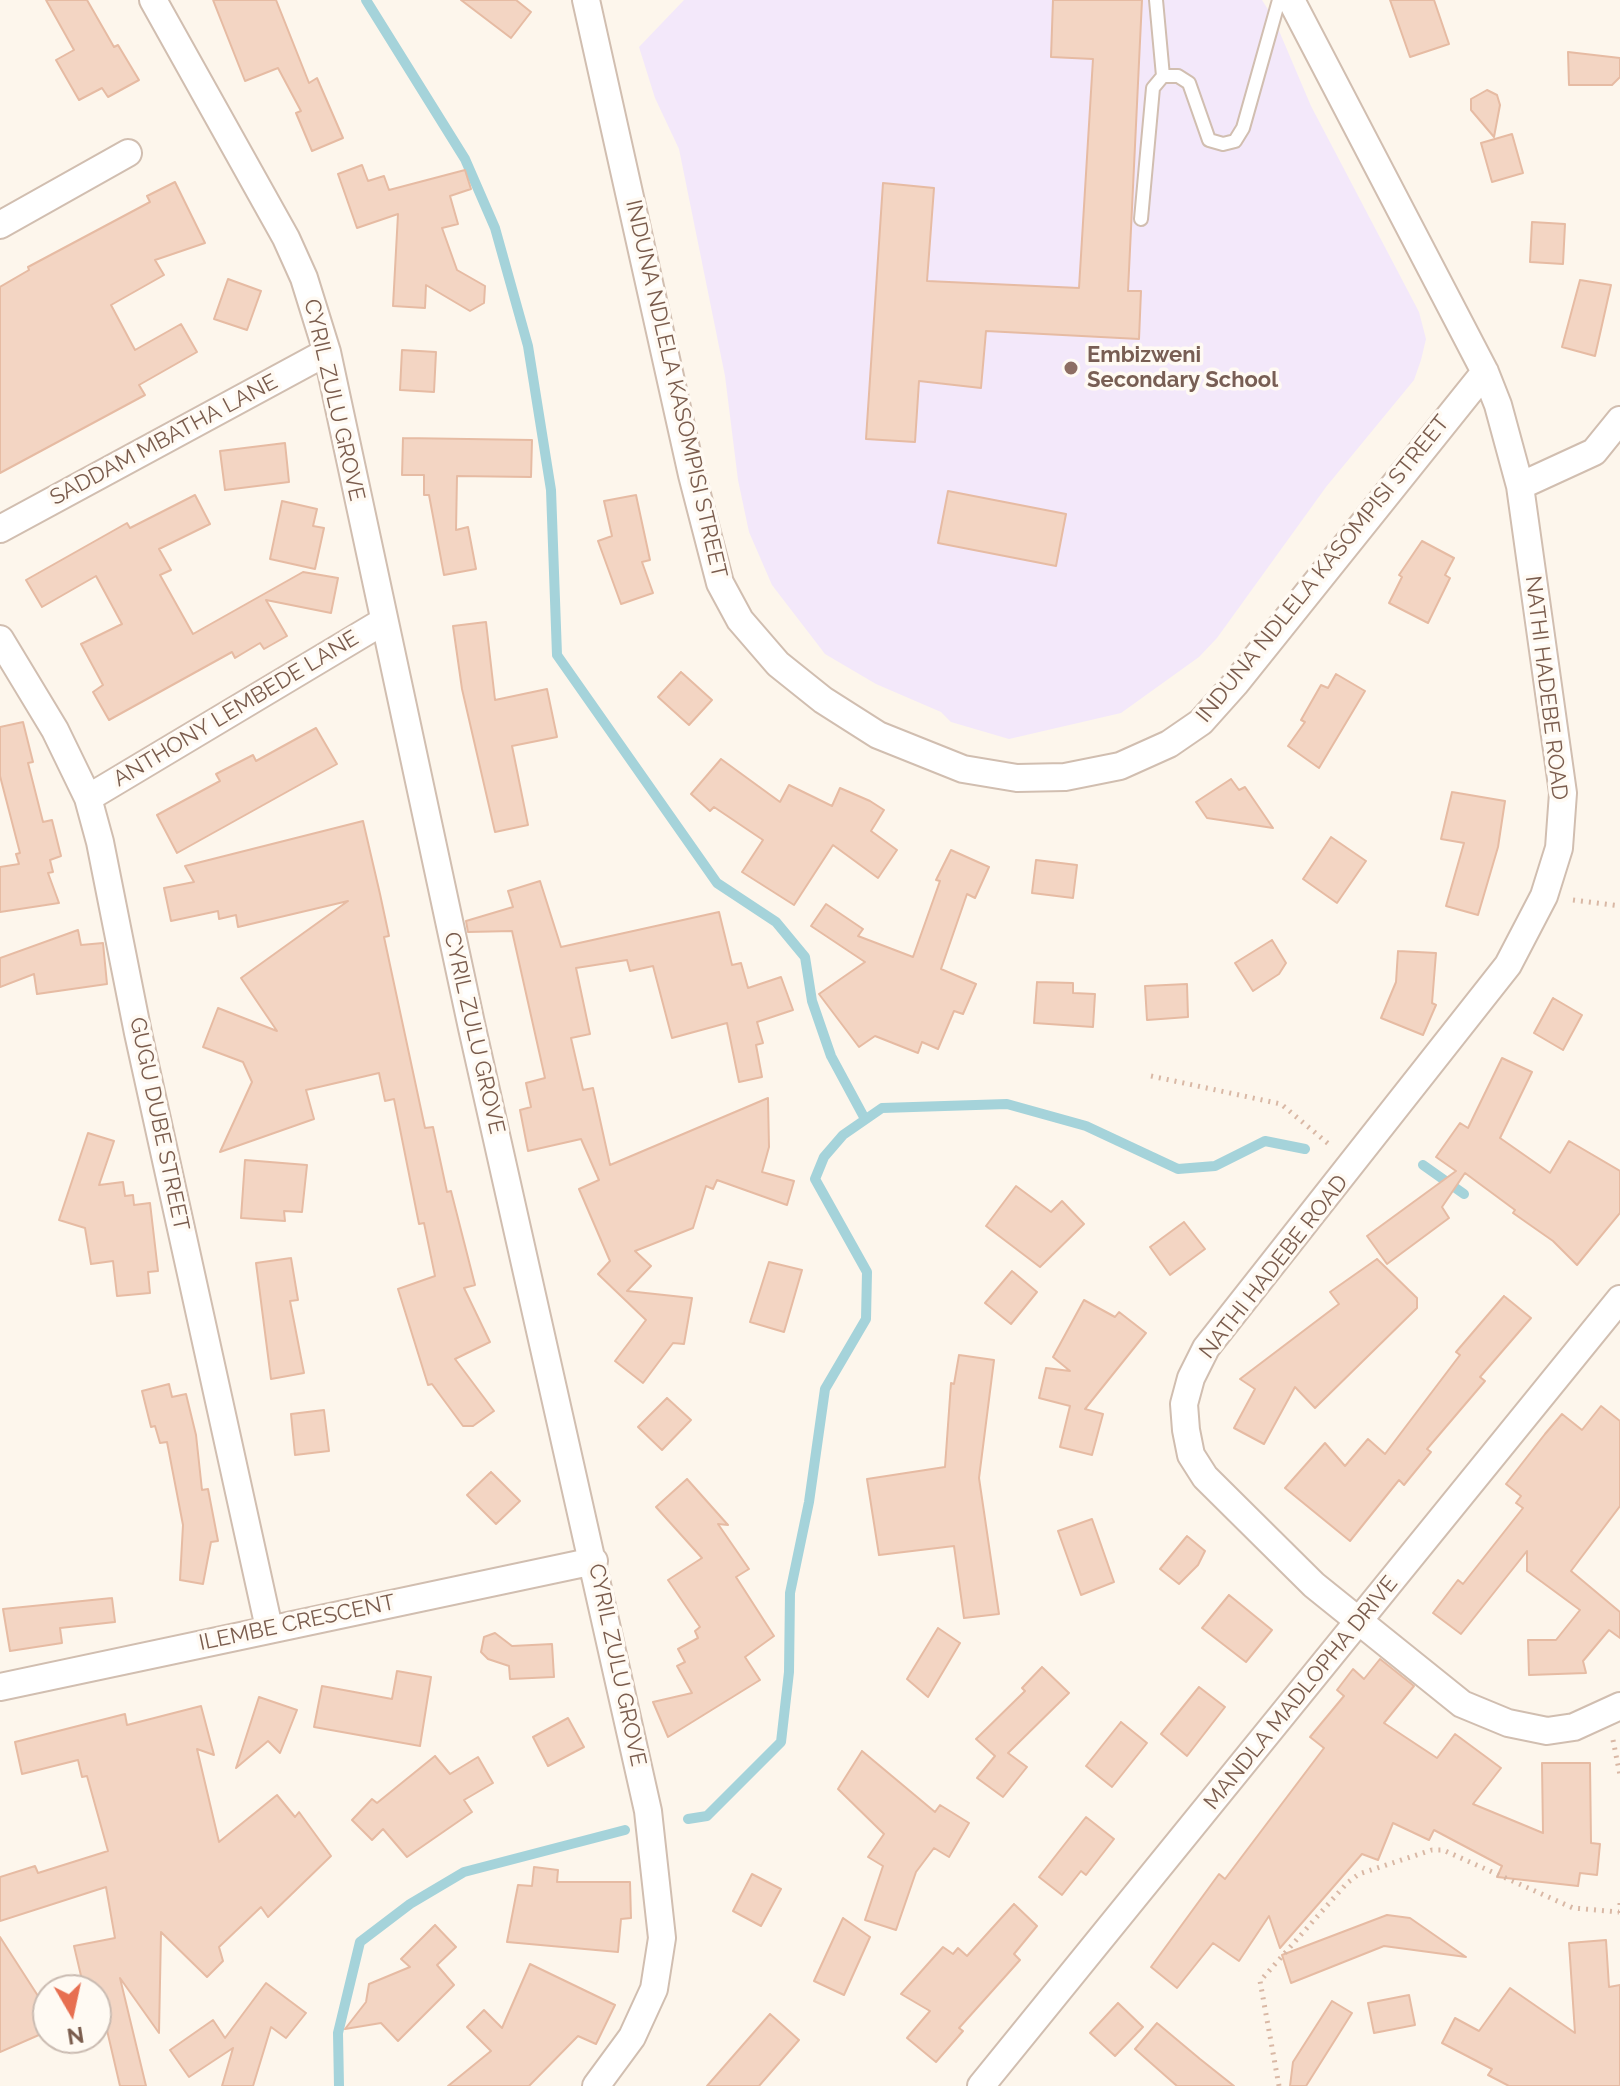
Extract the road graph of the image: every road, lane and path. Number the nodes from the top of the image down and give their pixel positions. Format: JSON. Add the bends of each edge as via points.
{"nodes":[{"id":1,"x":153,"y":0,"type":"edge"},
{"id":2,"x":586,"y":0,"type":"edge"},
{"id":3,"x":1156,"y":0,"type":"edge"},
{"id":4,"x":1279,"y":0,"type":"edge"},
{"id":5,"x":1291,"y":0,"type":"edge"},
{"id":6,"x":1163,"y":76,"type":"junction"},
{"id":7,"x":128,"y":153,"type":"dead end"},
{"id":8,"x":1141,"y":219,"type":"dead end"},
{"id":9,"x":0,"y":225,"type":"edge"},
{"id":10,"x":327,"y":352,"type":"junction"},
{"id":11,"x":1485,"y":372,"type":"junction"},
{"id":12,"x":1620,"y":420,"type":"edge"},
{"id":13,"x":1520,"y":486,"type":"junction"},
{"id":14,"x":0,"y":529,"type":"edge"},
{"id":15,"x":384,"y":621,"type":"junction"},
{"id":16,"x":0,"y":639,"type":"edge"},
{"id":17,"x":88,"y":798,"type":"junction"},
{"id":18,"x":1544,"y":896,"type":"junction"},
{"id":19,"x":1620,"y":906,"type":"edge"},
{"id":20,"x":1151,"y":1076,"type":"dead end"},
{"id":21,"x":1353,"y":1164,"type":"junction"},
{"id":22,"x":1620,"y":1299,"type":"edge"},
{"id":23,"x":594,"y":1561,"type":"junction"},
{"id":24,"x":1361,"y":1621,"type":"junction"},
{"id":25,"x":269,"y":1628,"type":"junction"},
{"id":26,"x":0,"y":1687,"type":"edge"},
{"id":27,"x":1614,"y":1710,"type":"edge"},
{"id":28,"x":1620,"y":1775,"type":"edge"},
{"id":29,"x":1620,"y":1901,"type":"edge"},
{"id":30,"x":1620,"y":1913,"type":"edge"},
{"id":31,"x":596,"y":2086,"type":"edge"},
{"id":32,"x":981,"y":2086,"type":"edge"},
{"id":33,"x":1279,"y":2086,"type":"edge"}],
"edges":[{"from":1,"to":10,"type":"street","name":"CYRIL ZULU GROVE","via":[[286,238]]},
{"from":2,"to":11,"type":"street","name":"INDUNA NDLELA KASOMPISI STREET","via":[[720,583],[740,620],[778,664],[878,735],[963,769],[1017,778],[1065,777],[1120,766],[1169,744],[1201,722],[1235,684]]},
{"from":3,"to":6,"type":"lane"},
{"from":4,"to":6,"type":"lane","via":[[1235,141],[1209,140],[1189,83]]},
{"from":5,"to":11,"type":"street","name":"NATHI HADEBE ROAD"},
{"from":6,"to":8,"type":"lane","via":[[1153,88]]},
{"from":7,"to":9,"type":"street"},
{"from":10,"to":14,"type":"street","name":"SADDAM MBATHA LANE"},
{"from":10,"to":15,"type":"street","name":"CYRIL ZULU GROVE"},
{"from":11,"to":13,"type":"street","name":"NATHI HADEBE ROAD"},
{"from":12,"to":13,"type":"street","via":[[1594,452]]},
{"from":13,"to":18,"type":"street","name":"NATHI HADEBE ROAD","via":[[1563,793],[1559,848]]},
{"from":15,"to":17,"type":"street","name":"ANTHONY LEMBEDE LANE"},
{"from":15,"to":23,"type":"street","name":"CYRIL ZULU GROVE"},
{"from":16,"to":17,"type":"street","name":"GUGU DUBE STREET","via":[[55,730]]},
{"from":17,"to":25,"type":"street","name":"GUGU DUBE STREET"},
{"from":18,"to":19,"type":"path"},
{"from":18,"to":21,"type":"street","name":"NATHI HADEBE ROAD","via":[[1508,965]]},
{"from":20,"to":21,"type":"path","via":[[1281,1104]]},
{"from":21,"to":24,"type":"street","name":"NATHI HADEBE ROAD","via":[[1206,1348],[1184,1404],[1191,1455],[1205,1477],[1314,1585]]},
{"from":22,"to":24,"type":"street","name":"MANDLA MADLOPHA DRIVE"},
{"from":23,"to":25,"type":"street","name":"ILEMBE CRESCENT"},
{"from":23,"to":31,"type":"street","name":"CYRIL ZULU GROVE","via":[[648,1811],[662,1938],[654,1989],[632,2037]]},
{"from":24,"to":27,"type":"street","name":"NATHI HADEBE ROAD","via":[[1462,1704],[1508,1723],[1547,1731],[1574,1727]]},
{"from":24,"to":32,"type":"street","name":"MANDLA MADLOPHA DRIVE"},
{"from":25,"to":26,"type":"street","name":"ILEMBE CRESCENT"},
{"from":27,"to":28,"type":"path"},
{"from":29,"to":30,"type":"path"},
{"from":30,"to":33,"type":"path","via":[[1573,1908],[1443,1850],[1359,1874],[1260,1981]]}]}
